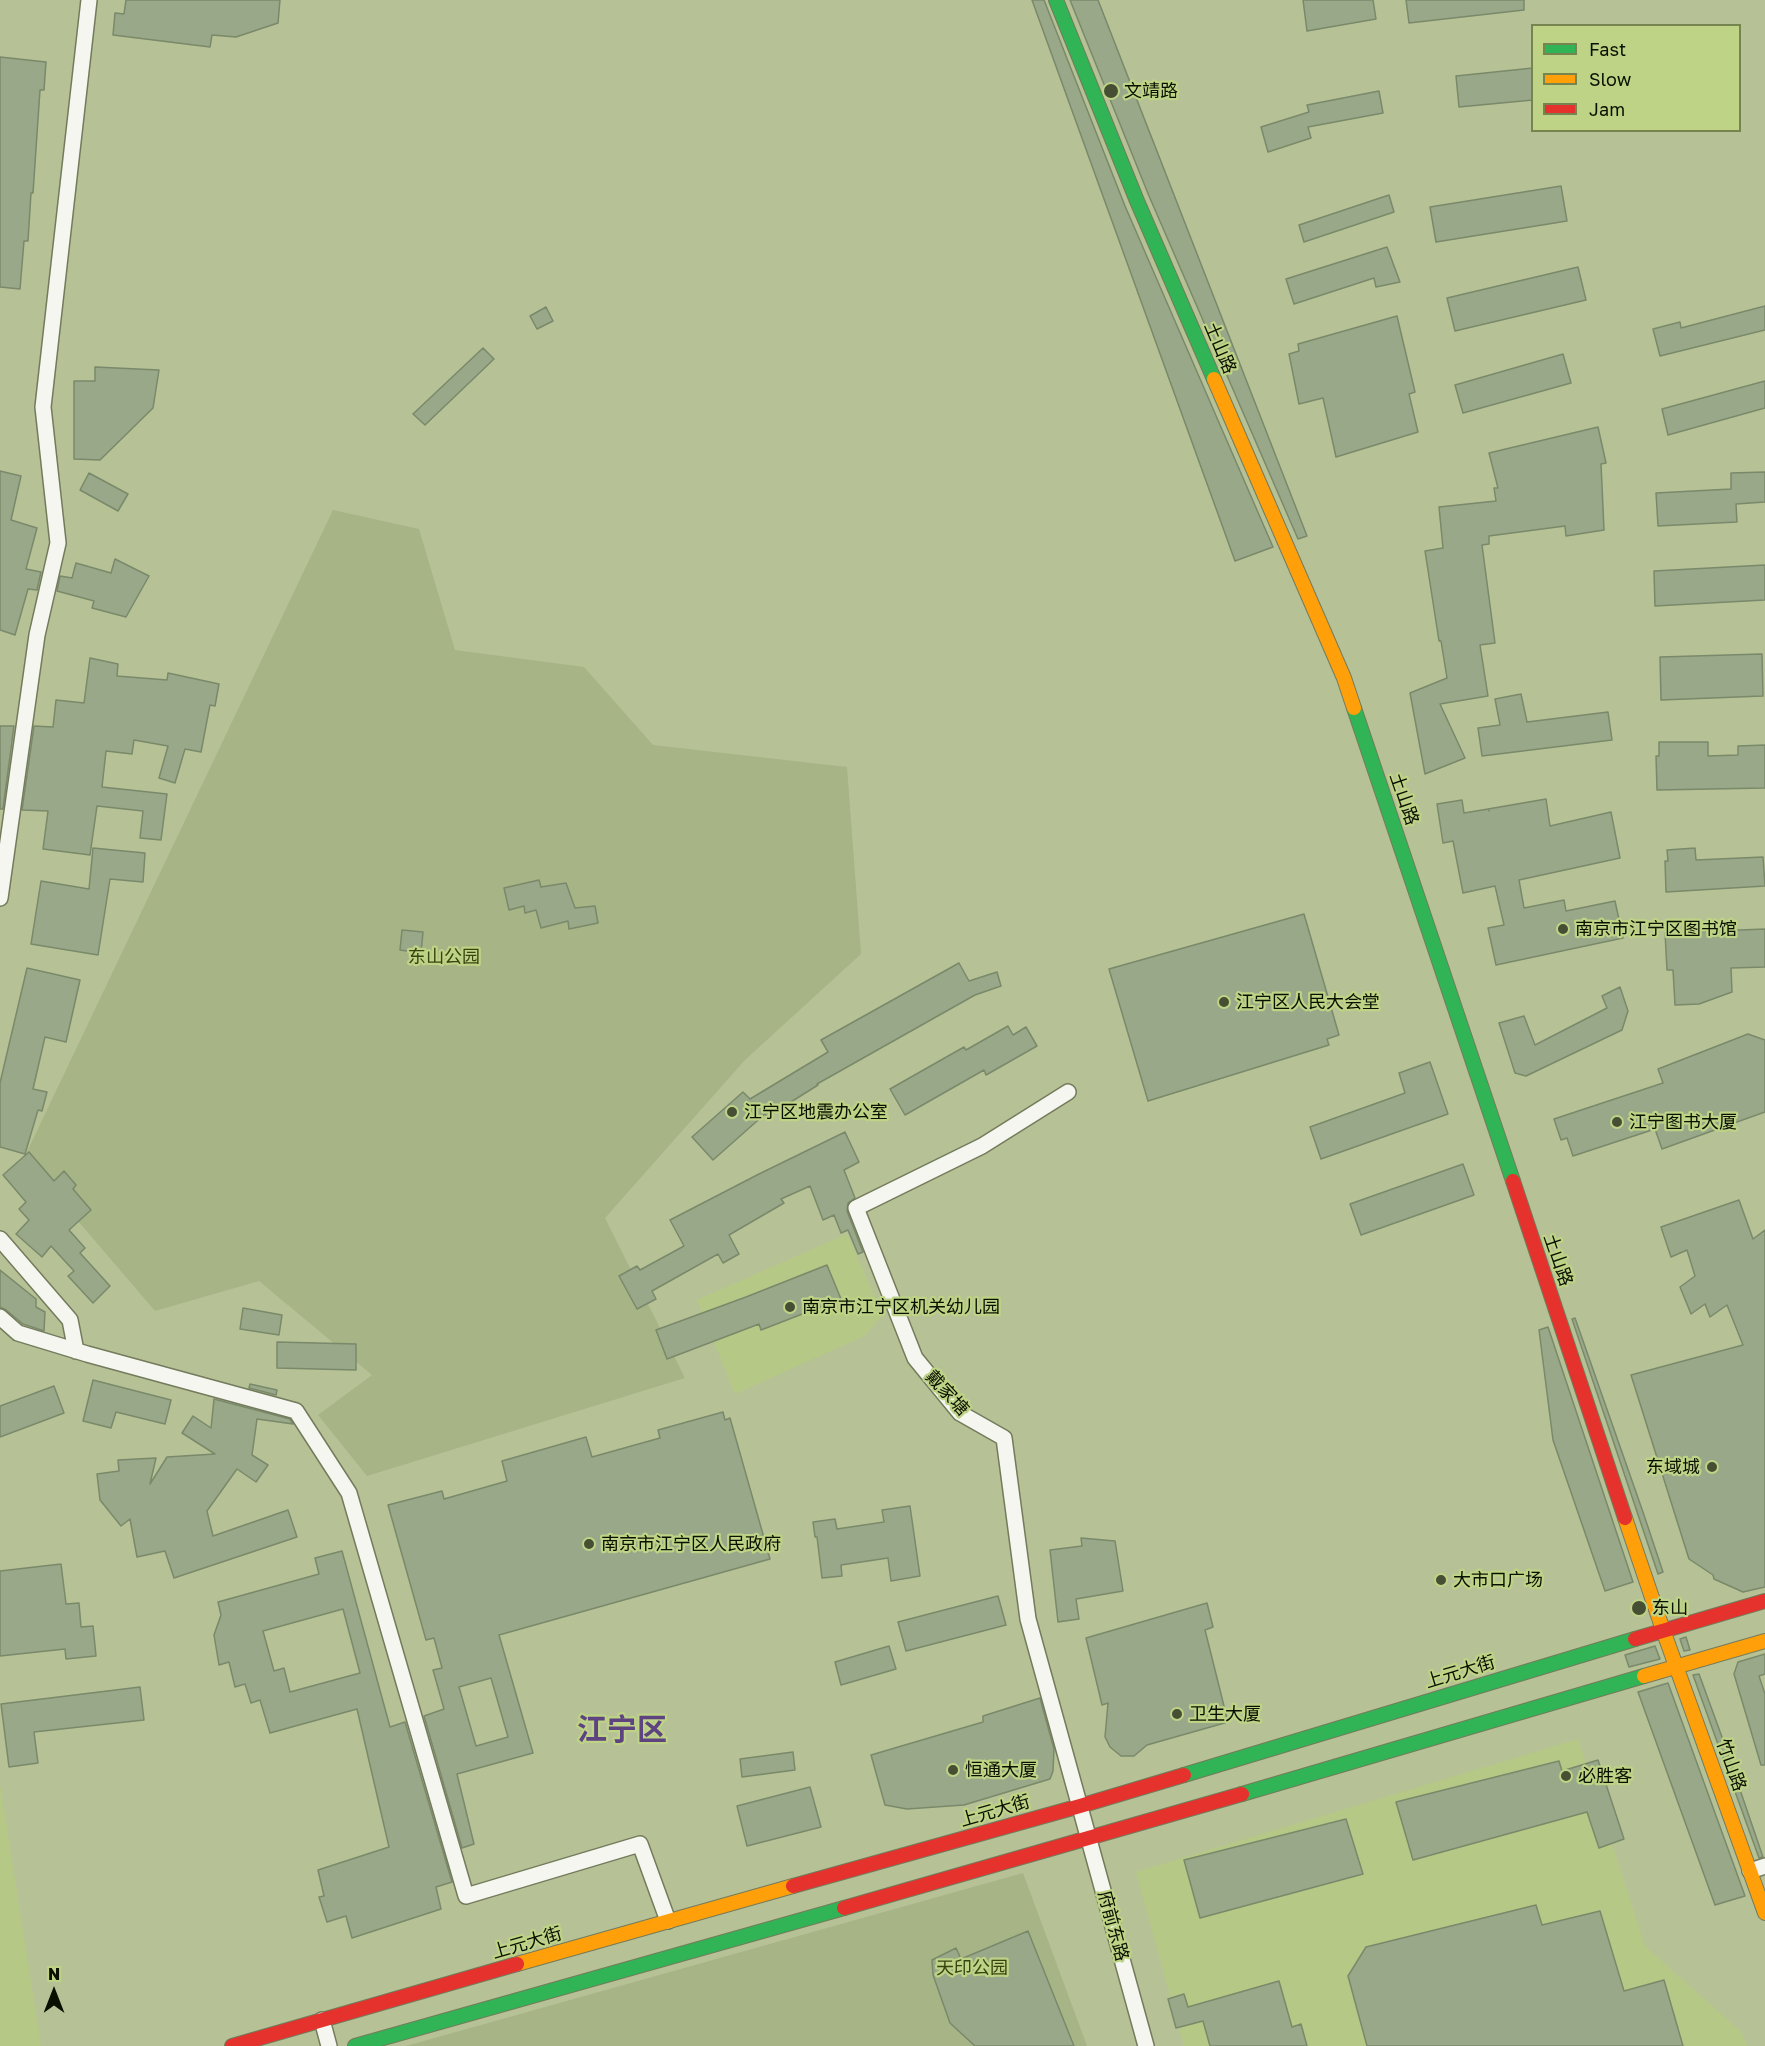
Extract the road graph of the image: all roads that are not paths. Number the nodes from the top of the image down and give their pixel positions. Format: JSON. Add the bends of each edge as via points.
{"nodes":[{"id":1,"x":89,"y":0,"type":"edge"},
{"id":2,"x":1056,"y":0,"type":"edge"},
{"id":3,"x":0,"y":898,"type":"edge"},
{"id":4,"x":1068,"y":1092,"type":"dead end"},
{"id":5,"x":0,"y":1239,"type":"edge"},
{"id":6,"x":0,"y":1317,"type":"edge"},
{"id":7,"x":76,"y":1351,"type":"junction"},
{"id":8,"x":1765,"y":1601,"type":"edge"},
{"id":9,"x":1663,"y":1630,"type":"junction"},
{"id":10,"x":1765,"y":1641,"type":"edge"},
{"id":11,"x":1677,"y":1667,"type":"junction"},
{"id":12,"x":1080,"y":1806,"type":"junction"},
{"id":13,"x":1089,"y":1839,"type":"junction"},
{"id":14,"x":1765,"y":1866,"type":"edge"},
{"id":15,"x":1750,"y":1870,"type":"junction"},
{"id":16,"x":1765,"y":1913,"type":"edge"},
{"id":17,"x":668,"y":1921,"type":"junction"},
{"id":18,"x":322,"y":2020,"type":"junction"},
{"id":19,"x":232,"y":2046,"type":"edge"},
{"id":20,"x":329,"y":2046,"type":"edge"},
{"id":21,"x":355,"y":2046,"type":"edge"},
{"id":22,"x":1146,"y":2046,"type":"edge"}],
"edges":[{"from":1,"to":3,"type":"street","via":[[43,407],[58,543],[37,634]]},
{"from":2,"to":9,"type":"main road","name":"土山路","via":[[1137,201],[1344,678]]},
{"from":4,"to":12,"type":"street","name":"戴家塘","via":[[982,1146],[856,1208],[915,1358],[960,1413],[1004,1438],[1028,1618]]},
{"from":5,"to":7,"type":"street","via":[[70,1320]]},
{"from":6,"to":7,"type":"street","via":[[18,1333]]},
{"from":7,"to":17,"type":"street","via":[[296,1411],[349,1493],[466,1896],[640,1844]]},
{"from":8,"to":9,"type":"main road","name":"上元大街"},
{"from":9,"to":11,"type":"main road","name":"竹山路"},
{"from":9,"to":12,"type":"main road","name":"上元大街"},
{"from":10,"to":11,"type":"main road"},
{"from":11,"to":13,"type":"main road"},
{"from":11,"to":15,"type":"main road","name":"竹山路"},
{"from":12,"to":13,"type":"street","name":"府前东路"},
{"from":12,"to":17,"type":"main road","name":"上元大街"},
{"from":13,"to":21,"type":"main road"},
{"from":13,"to":22,"type":"street","name":"府前东路"},
{"from":14,"to":15,"type":"street"},
{"from":15,"to":16,"type":"main road","name":"竹山路"},
{"from":17,"to":18,"type":"main road","name":"上元大街"},
{"from":18,"to":19,"type":"main road","name":"上元大街"},
{"from":18,"to":20,"type":"street"}]}
